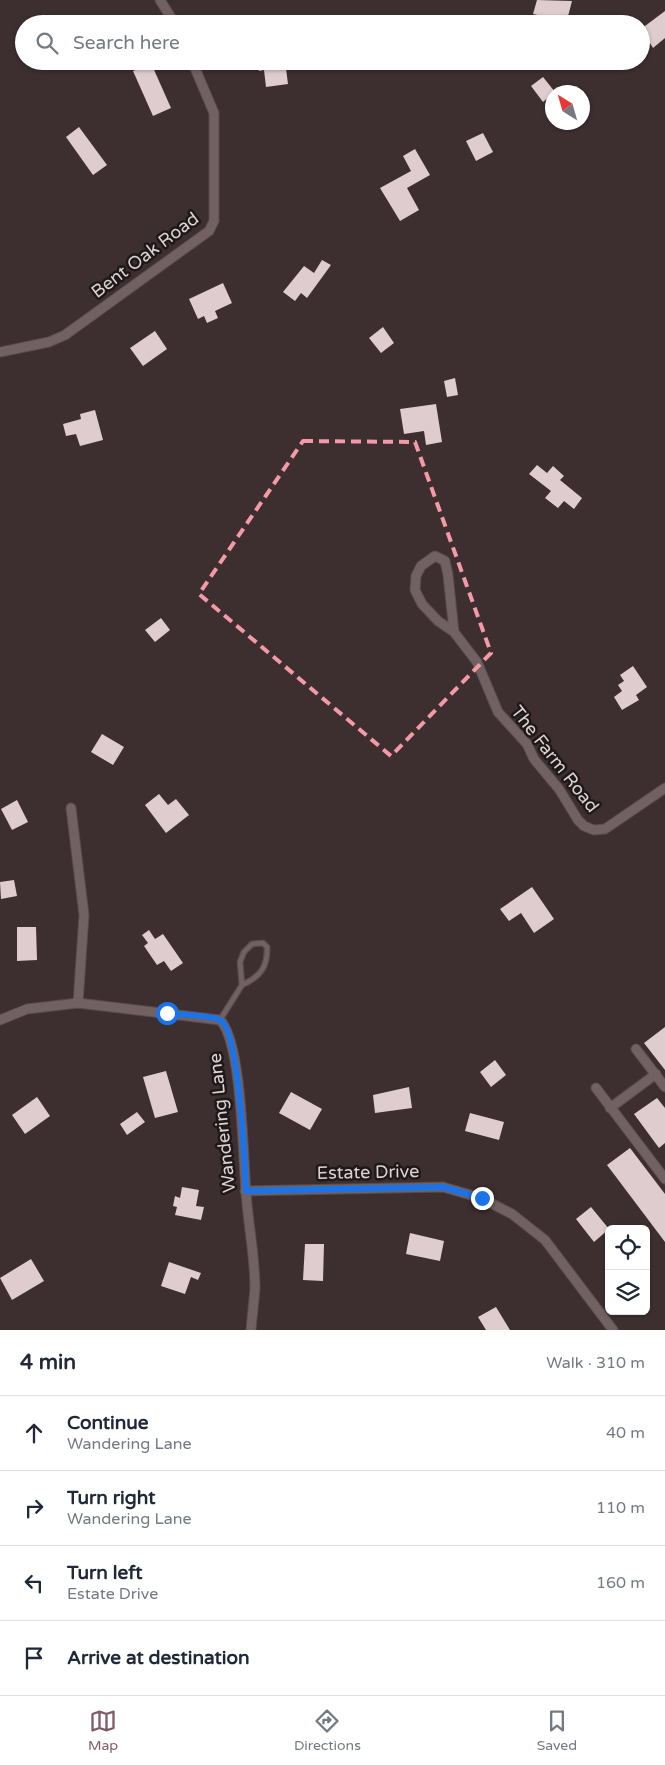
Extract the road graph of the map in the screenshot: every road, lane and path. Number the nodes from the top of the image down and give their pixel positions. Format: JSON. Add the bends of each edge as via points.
{"nodes":[{"id":1,"x":160,"y":0,"type":"edge"},
{"id":2,"x":169,"y":15,"type":"edge"},
{"id":3,"x":196,"y":70,"type":"edge"},
{"id":4,"x":0,"y":352,"type":"edge"},
{"id":5,"x":454,"y":632,"type":"junction"},
{"id":6,"x":665,"y":788,"type":"edge"},
{"id":7,"x":71,"y":808,"type":"dead end"},
{"id":8,"x":242,"y":985,"type":"junction"},
{"id":9,"x":78,"y":1003,"type":"junction"},
{"id":10,"x":0,"y":1020,"type":"edge"},
{"id":11,"x":220,"y":1020,"type":"junction"},
{"id":12,"x":636,"y":1049,"type":"dead end"},
{"id":13,"x":656,"y":1074,"type":"junction"},
{"id":14,"x":665,"y":1087,"type":"edge"},
{"id":15,"x":596,"y":1088,"type":"dead end"},
{"id":16,"x":610,"y":1108,"type":"junction"},
{"id":17,"x":665,"y":1179,"type":"edge"},
{"id":18,"x":246,"y":1191,"type":"junction"},
{"id":19,"x":251,"y":1330,"type":"edge"},
{"id":20,"x":613,"y":1330,"type":"edge"}],
"edges":[{"from":1,"to":2,"type":"street"},
{"from":3,"to":4,"type":"street","name":"Bent Oak Road","via":[[214,113],[214,221],[209,231],[65,334],[49,342]]},
{"from":5,"to":5,"type":"street","name":"The Farm Road","via":[[422,604],[415,590],[421,566],[435,556],[445,561]]},
{"from":5,"to":6,"type":"street","name":"The Farm Road","via":[[482,669],[498,712],[527,744],[534,759],[560,789],[584,826],[594,830],[605,828]]},
{"from":7,"to":9,"type":"street","via":[[84,915]]},
{"from":8,"to":8,"type":"lane","via":[[240,962],[244,952],[252,944],[263,943],[267,947],[267,964],[253,980]]},
{"from":8,"to":11,"type":"lane"},
{"from":9,"to":10,"type":"street","via":[[27,1009]]},
{"from":9,"to":11,"type":"street"},
{"from":11,"to":18,"type":"street","name":"Wandering Lane","via":[[227,1026],[238,1081]]},
{"from":12,"to":13,"type":"street"},
{"from":13,"to":14,"type":"street"},
{"from":13,"to":16,"type":"street"},
{"from":15,"to":16,"type":"street"},
{"from":16,"to":17,"type":"street"},
{"from":18,"to":19,"type":"street","name":"Wandering Lane","via":[[255,1287]]},
{"from":18,"to":20,"type":"street","name":"Estate Drive","via":[[443,1187],[482,1198],[512,1214],[545,1240]]}]}
